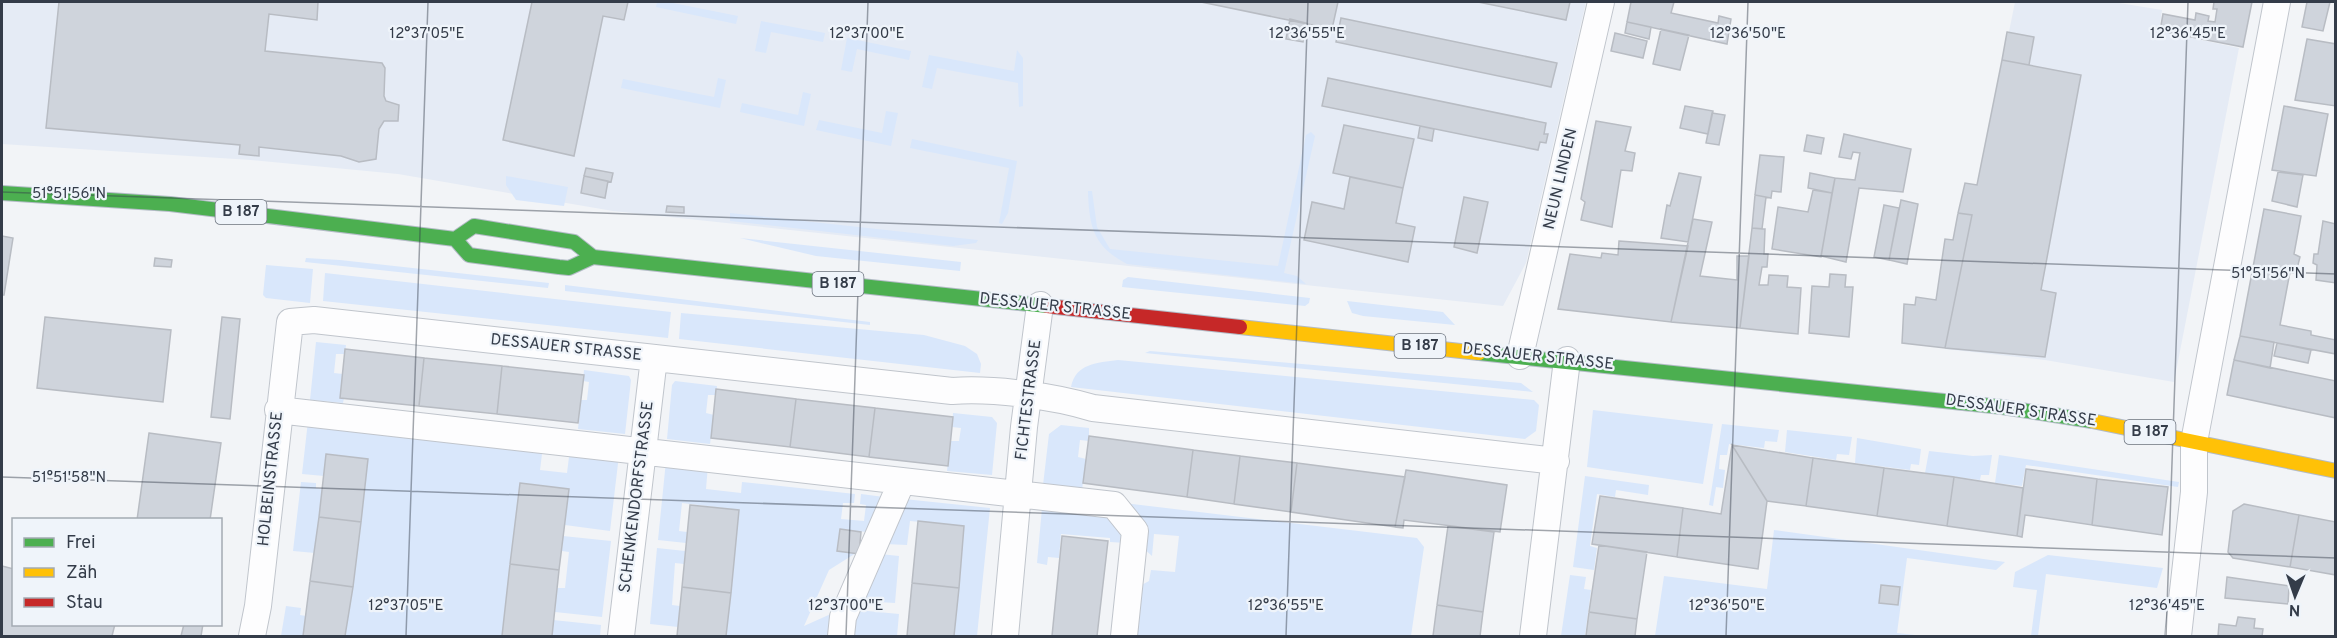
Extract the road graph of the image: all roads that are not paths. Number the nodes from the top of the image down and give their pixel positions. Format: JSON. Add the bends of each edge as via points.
{"nodes":[{"id":1,"x":1601,"y":2,"type":"edge"},
{"id":2,"x":2277,"y":2,"type":"edge"},
{"id":3,"x":2,"y":193,"type":"edge"},
{"id":4,"x":456,"y":239,"type":"junction"},
{"id":5,"x":593,"y":257,"type":"junction"},
{"id":6,"x":1040,"y":305,"type":"junction"},
{"id":7,"x":290,"y":322,"type":"joint"},
{"id":8,"x":1520,"y":356,"type":"junction"},
{"id":9,"x":654,"y":357,"type":"junction"},
{"id":10,"x":1567,"y":360,"type":"junction"},
{"id":11,"x":1029,"y":396,"type":"junction"},
{"id":12,"x":278,"y":410,"type":"junction"},
{"id":13,"x":2194,"y":441,"type":"junction"},
{"id":14,"x":643,"y":450,"type":"junction"},
{"id":15,"x":1556,"y":461,"type":"junction"},
{"id":16,"x":2336,"y":471,"type":"edge"},
{"id":17,"x":902,"y":481,"type":"junction"},
{"id":18,"x":1018,"y":495,"type":"junction"},
{"id":19,"x":252,"y":636,"type":"edge"},
{"id":20,"x":621,"y":636,"type":"edge"},
{"id":21,"x":841,"y":636,"type":"edge"},
{"id":22,"x":1005,"y":636,"type":"edge"},
{"id":23,"x":1124,"y":636,"type":"edge"},
{"id":24,"x":1533,"y":636,"type":"edge"},
{"id":25,"x":2178,"y":636,"type":"edge"}],
"edges":[{"from":1,"to":8,"type":"street","name":"NEUN LINDEN"},
{"from":2,"to":13,"type":"street"},
{"from":3,"to":4,"type":"main road","number":"B 187","via":[[170,204]]},
{"from":4,"to":5,"type":"main road","name":"DESSAUER STRASSE","number":"B 187","via":[[474,226],[574,242]]},
{"from":4,"to":5,"type":"main road","name":"DESSAUER STRASSE","number":"B 187","via":[[469,255],[537,264],[569,268]]},
{"from":5,"to":6,"type":"main road","name":"DESSAUER STRASSE","number":"B 187"},
{"from":6,"to":8,"type":"main road","name":"DESSAUER STRASSE","number":"B 187"},
{"from":6,"to":11,"type":"street","name":"FICHTESTRASSE"},
{"from":7,"to":9,"type":"street","name":"DESSAUER STRASSE","via":[[315,320]]},
{"from":7,"to":12,"type":"street","name":"HOLBEINSTRASSE"},
{"from":8,"to":10,"type":"main road","name":"DESSAUER STRASSE","number":"B 187"},
{"from":9,"to":11,"type":"street","name":"DESSAUER STRASSE"},
{"from":9,"to":14,"type":"street","name":"SCHENKENDORFSTRASSE"},
{"from":10,"to":13,"type":"main road","name":"DESSAUER STRASSE","number":"B 187","via":[[2002,407]]},
{"from":10,"to":15,"type":"street"},
{"from":11,"to":15,"type":"street","name":"DESSAUER STRASSE","via":[[1094,408]]},
{"from":11,"to":18,"type":"street","name":"FICHTESTRASSE"},
{"from":12,"to":14,"type":"street"},
{"from":12,"to":19,"type":"street","name":"HOLBEINSTRASSE"},
{"from":13,"to":16,"type":"main road","name":"DESSAUER STRASSE","number":"B 187"},
{"from":13,"to":25,"type":"street","via":[[2194,492]]},
{"from":14,"to":17,"type":"street"},
{"from":14,"to":20,"type":"street","name":"SCHENKENDORFSTRASSE"},
{"from":15,"to":24,"type":"street"},
{"from":17,"to":18,"type":"street"},
{"from":17,"to":21,"type":"street","via":[[843,617]]},
{"from":18,"to":22,"type":"street","name":"FICHTESTRASSE"},
{"from":18,"to":23,"type":"street","via":[[1114,505],[1135,531]]}]}
